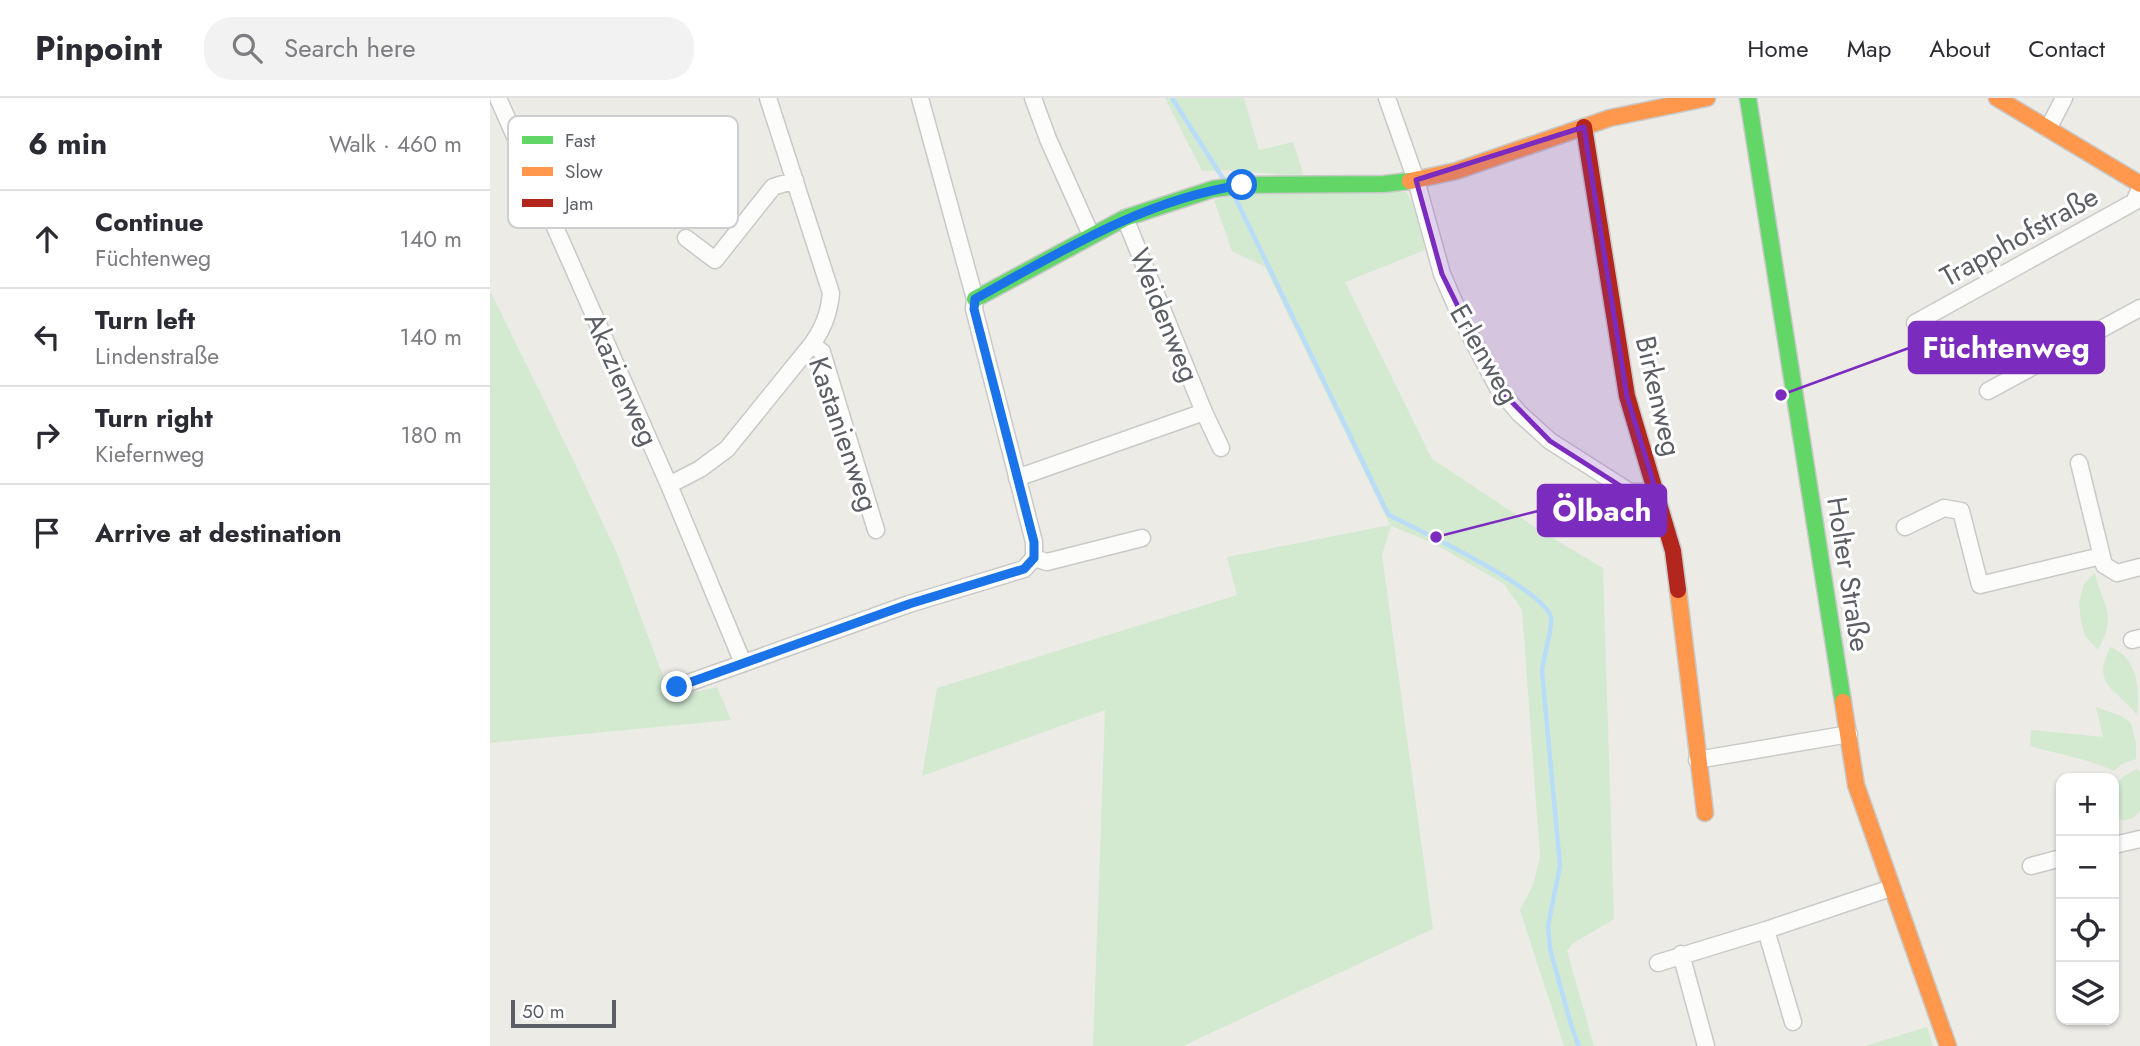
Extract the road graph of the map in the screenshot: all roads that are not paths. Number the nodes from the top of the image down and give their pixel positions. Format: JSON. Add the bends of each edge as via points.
{"nodes":[{"id":1,"x":498,"y":98,"type":"edge"},
{"id":2,"x":768,"y":98,"type":"edge"},
{"id":3,"x":920,"y":98,"type":"edge"},
{"id":4,"x":1033,"y":98,"type":"edge"},
{"id":5,"x":1387,"y":98,"type":"edge"},
{"id":6,"x":1707,"y":98,"type":"edge"},
{"id":7,"x":1748,"y":98,"type":"edge"},
{"id":8,"x":1997,"y":98,"type":"edge"},
{"id":9,"x":2064,"y":98,"type":"edge"},
{"id":10,"x":508,"y":121,"type":"edge"},
{"id":11,"x":1584,"y":127,"type":"junction"},
{"id":12,"x":2048,"y":129,"type":"junction"},
{"id":13,"x":795,"y":180,"type":"junction"},
{"id":14,"x":1416,"y":180,"type":"junction"},
{"id":15,"x":2140,"y":186,"type":"edge"},
{"id":16,"x":1125,"y":218,"type":"junction"},
{"id":17,"x":555,"y":228,"type":"edge"},
{"id":18,"x":1091,"y":235,"type":"junction"},
{"id":19,"x":687,"y":238,"type":"dead end"},
{"id":20,"x":975,"y":299,"type":"junction"},
{"id":21,"x":2140,"y":308,"type":"edge"},
{"id":22,"x":1915,"y":323,"type":"dead end"},
{"id":23,"x":812,"y":344,"type":"junction"},
{"id":24,"x":1988,"y":391,"type":"dead end"},
{"id":25,"x":1204,"y":412,"type":"junction"},
{"id":26,"x":1221,"y":448,"type":"dead end"},
{"id":27,"x":2080,"y":463,"type":"dead end"},
{"id":28,"x":1017,"y":478,"type":"junction"},
{"id":29,"x":669,"y":485,"type":"junction"},
{"id":30,"x":1656,"y":491,"type":"junction"},
{"id":31,"x":1905,"y":527,"type":"dead end"},
{"id":32,"x":876,"y":530,"type":"dead end"},
{"id":33,"x":1142,"y":538,"type":"dead end"},
{"id":34,"x":2101,"y":556,"type":"junction"},
{"id":35,"x":1034,"y":558,"type":"junction"},
{"id":36,"x":2140,"y":567,"type":"edge"},
{"id":37,"x":743,"y":663,"type":"junction"},
{"id":38,"x":677,"y":687,"type":"dead end"},
{"id":39,"x":1849,"y":734,"type":"junction"},
{"id":40,"x":1697,"y":760,"type":"junction"},
{"id":41,"x":1705,"y":813,"type":"dead end"},
{"id":42,"x":2140,"y":839,"type":"edge"},
{"id":43,"x":2119,"y":844,"type":"edge"},
{"id":44,"x":2056,"y":859,"type":"edge"},
{"id":45,"x":2031,"y":866,"type":"dead end"},
{"id":46,"x":1891,"y":888,"type":"junction"},
{"id":47,"x":1766,"y":930,"type":"junction"},
{"id":48,"x":1681,"y":954,"type":"junction"},
{"id":49,"x":1658,"y":963,"type":"dead end"},
{"id":50,"x":1793,"y":1022,"type":"dead end"},
{"id":51,"x":1706,"y":1046,"type":"edge"},
{"id":52,"x":1948,"y":1046,"type":"edge"}],
"edges":[{"from":1,"to":10,"type":"street","name":"Akazienweg"},
{"from":2,"to":13,"type":"street","name":"Kastanienweg"},
{"from":3,"to":20,"type":"street"},
{"from":4,"to":18,"type":"street"},
{"from":5,"to":14,"type":"street","name":"Erlenweg"},
{"from":6,"to":11,"type":"street"},
{"from":7,"to":39,"type":"street","name":"Holter Straße"},
{"from":8,"to":12,"type":"street","name":"Trapphofstraße"},
{"from":9,"to":12,"type":"street"},
{"from":11,"to":14,"type":"street"},
{"from":11,"to":30,"type":"street","name":"Birkenweg","via":[[1627,396]]},
{"from":12,"to":15,"type":"street","name":"Trapphofstraße"},
{"from":13,"to":19,"type":"street","via":[[773,187],[715,260]]},
{"from":13,"to":23,"type":"street","name":"Kastanienweg","via":[[831,293],[830,310]]},
{"from":14,"to":16,"type":"street","via":[[1242,185],[1213,189]]},
{"from":14,"to":30,"type":"street","name":"Erlenweg","via":[[1442,274],[1498,388],[1550,441],[1630,492]]},
{"from":15,"to":22,"type":"street","name":"Trapphofstraße","via":[[2134,202]]},
{"from":16,"to":18,"type":"street"},
{"from":16,"to":25,"type":"street","name":"Weidenweg"},
{"from":17,"to":29,"type":"street","name":"Akazienweg"},
{"from":18,"to":20,"type":"street"},
{"from":20,"to":28,"type":"street"},
{"from":21,"to":24,"type":"street"},
{"from":23,"to":29,"type":"street","via":[[727,449]]},
{"from":23,"to":32,"type":"street","name":"Kastanienweg","via":[[826,362]]},
{"from":25,"to":26,"type":"street","name":"Weidenweg"},
{"from":25,"to":28,"type":"street","name":"Weidenweg"},
{"from":27,"to":34,"type":"street"},
{"from":28,"to":35,"type":"street"},
{"from":29,"to":37,"type":"street","name":"Akazienweg"},
{"from":30,"to":40,"type":"street","name":"Birkenweg","via":[[1673,551]]},
{"from":31,"to":34,"type":"street","via":[[1944,509],[1961,511],[1980,585]]},
{"from":33,"to":35,"type":"street","via":[[1047,562]]},
{"from":34,"to":36,"type":"street","via":[[2104,565],[2117,573]]},
{"from":35,"to":37,"type":"street","via":[[1024,569]]},
{"from":37,"to":38,"type":"street"},
{"from":39,"to":40,"type":"street"},
{"from":39,"to":46,"type":"street","name":"Holter Straße","via":[[1856,785]]},
{"from":40,"to":41,"type":"street","name":"Birkenweg"},
{"from":42,"to":43,"type":"street"},
{"from":44,"to":45,"type":"street"},
{"from":46,"to":47,"type":"street"},
{"from":46,"to":52,"type":"street","name":"Holter Straße"},
{"from":47,"to":48,"type":"street"},
{"from":47,"to":50,"type":"street"},
{"from":48,"to":49,"type":"street"},
{"from":48,"to":51,"type":"street"}]}
